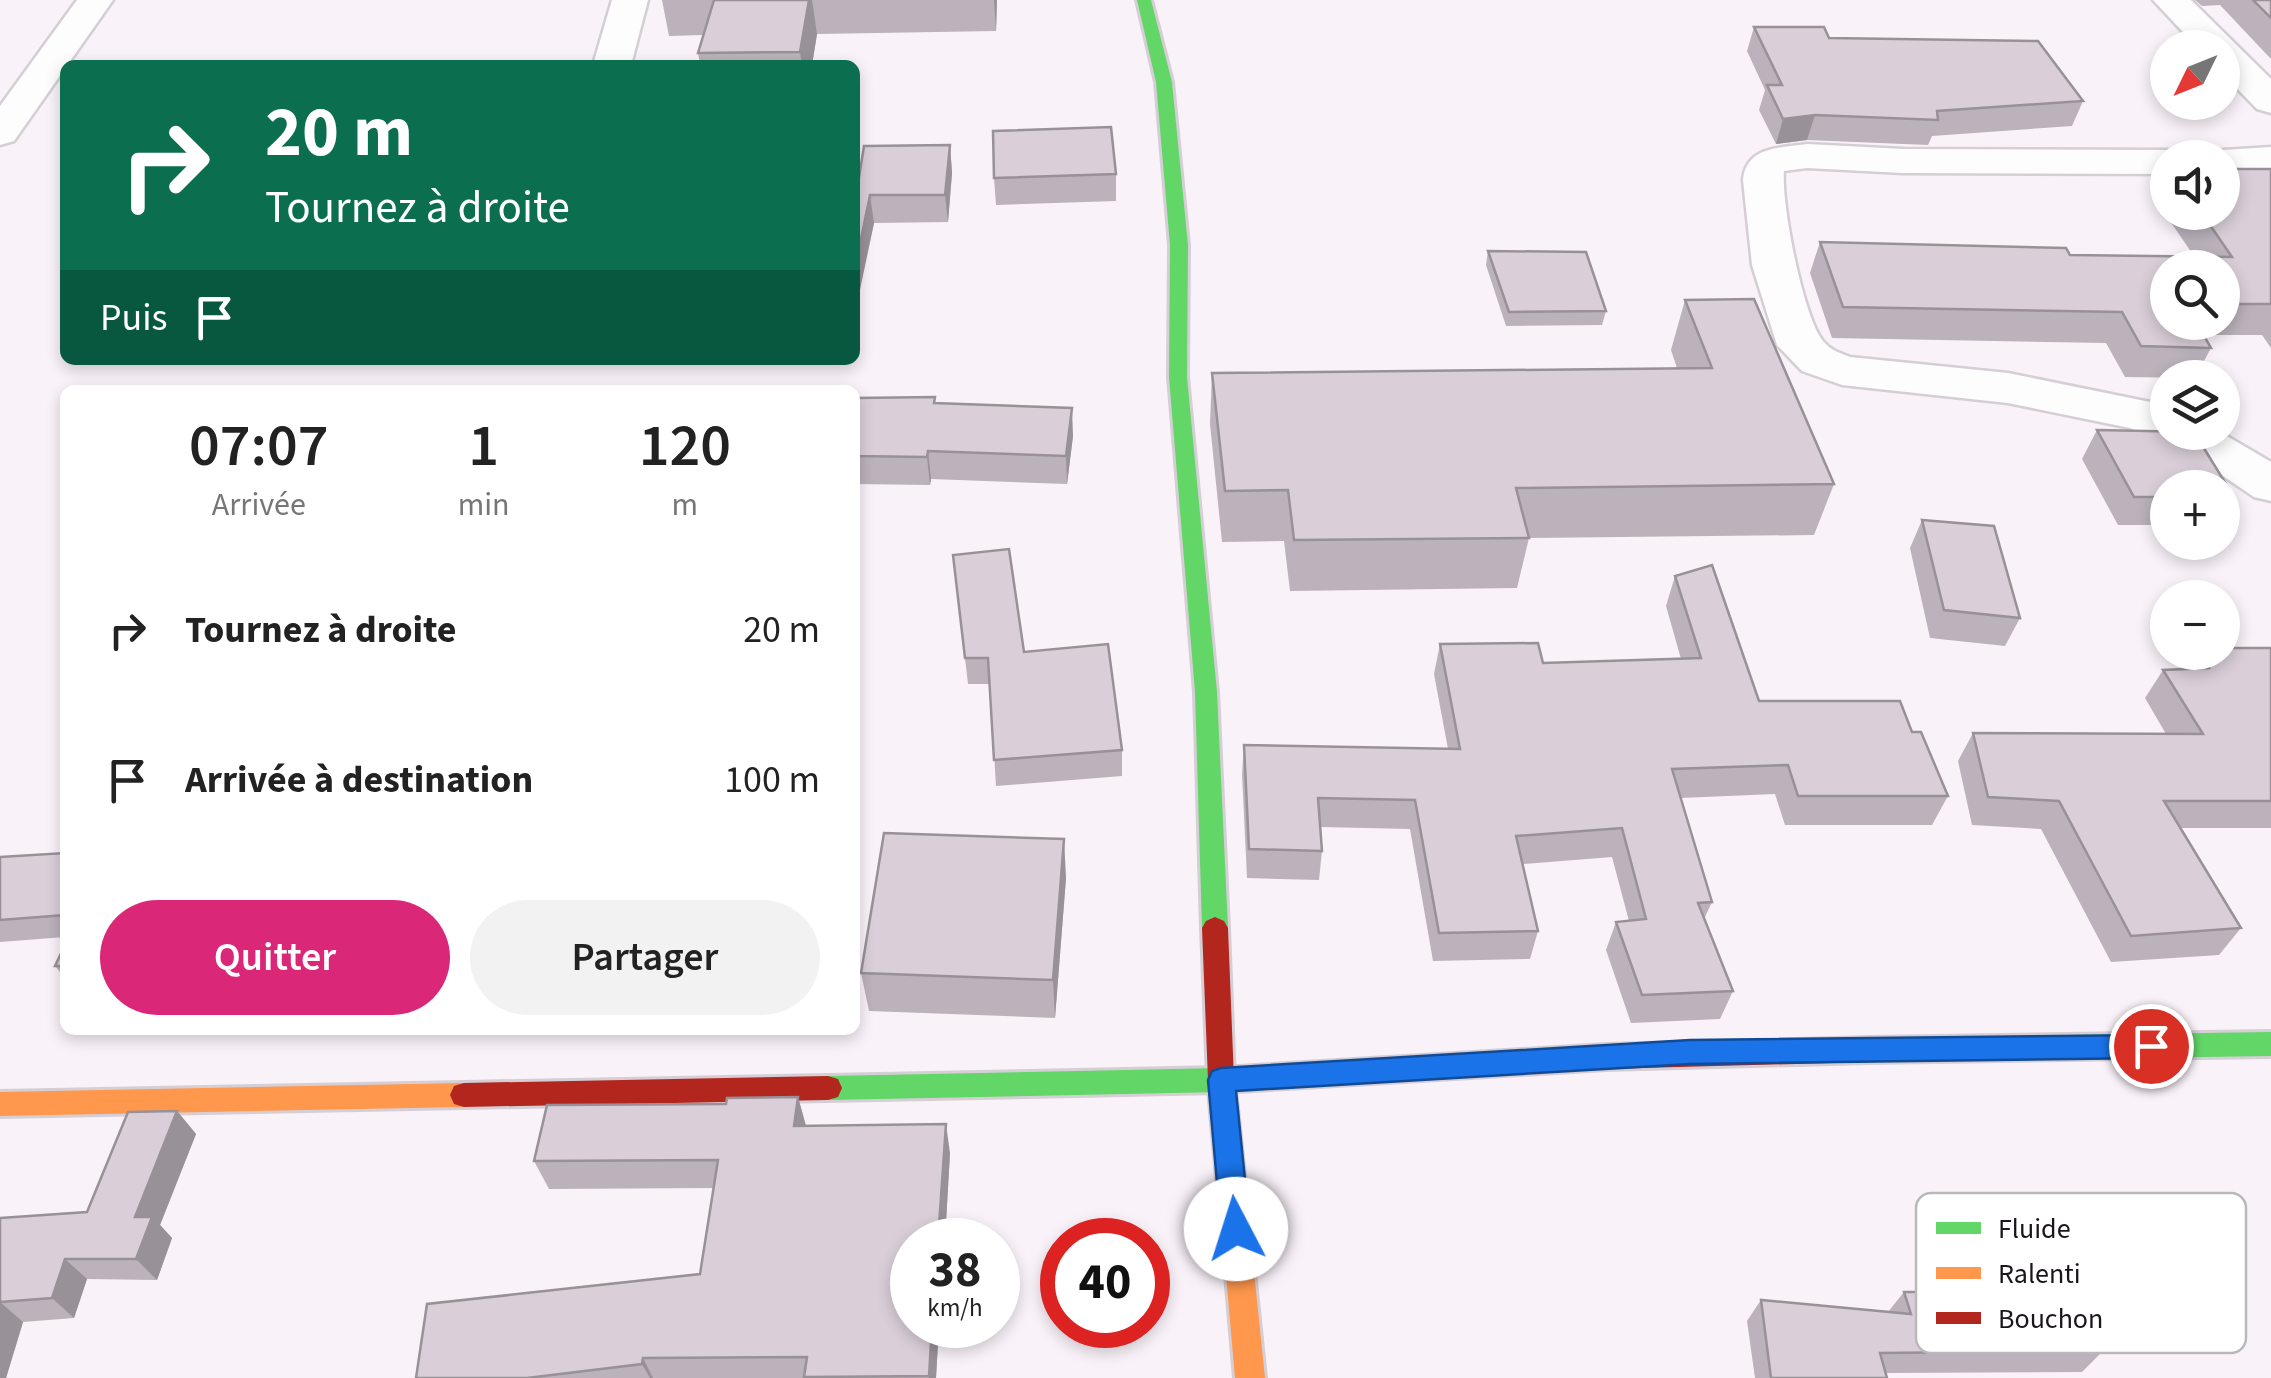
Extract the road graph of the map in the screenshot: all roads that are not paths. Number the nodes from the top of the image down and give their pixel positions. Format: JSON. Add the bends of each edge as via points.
{"nodes":[{"id":1,"x":95,"y":0,"type":"edge"},
{"id":2,"x":630,"y":0,"type":"edge"},
{"id":3,"x":1144,"y":0,"type":"edge"},
{"id":4,"x":2171,"y":0,"type":"edge"},
{"id":5,"x":2201,"y":30,"type":"edge"},
{"id":6,"x":613,"y":60,"type":"edge"},
{"id":7,"x":2240,"y":69,"type":"edge"},
{"id":8,"x":2271,"y":101,"type":"edge"},
{"id":9,"x":0,"y":133,"type":"edge"},
{"id":10,"x":2271,"y":159,"type":"edge"},
{"id":11,"x":2240,"y":160,"type":"edge"},
{"id":12,"x":2150,"y":162,"type":"edge"},
{"id":13,"x":2150,"y":417,"type":"edge"},
{"id":14,"x":2216,"y":450,"type":"edge"},
{"id":15,"x":2271,"y":484,"type":"edge"},
{"id":16,"x":2271,"y":1044,"type":"edge"},
{"id":17,"x":1221,"y":1080,"type":"junction"},
{"id":18,"x":0,"y":1104,"type":"edge"},
{"id":19,"x":1250,"y":1378,"type":"edge"}],
"edges":[{"from":1,"to":9,"type":"street"},
{"from":2,"to":6,"type":"street"},
{"from":3,"to":17,"type":"street","via":[[1164,82],[1179,245],[1178,377],[1206,692]]},
{"from":4,"to":5,"type":"street"},
{"from":7,"to":8,"type":"street"},
{"from":10,"to":11,"type":"street"},
{"from":12,"to":13,"type":"street","via":[[1795,156],[1772,161],[1763,180],[1774,265],[1800,345],[1818,361],[1842,371],[2008,388]]},
{"from":14,"to":15,"type":"street"},
{"from":16,"to":17,"type":"street","via":[[1690,1052]]},
{"from":17,"to":18,"type":"street"},
{"from":17,"to":19,"type":"street"}]}
